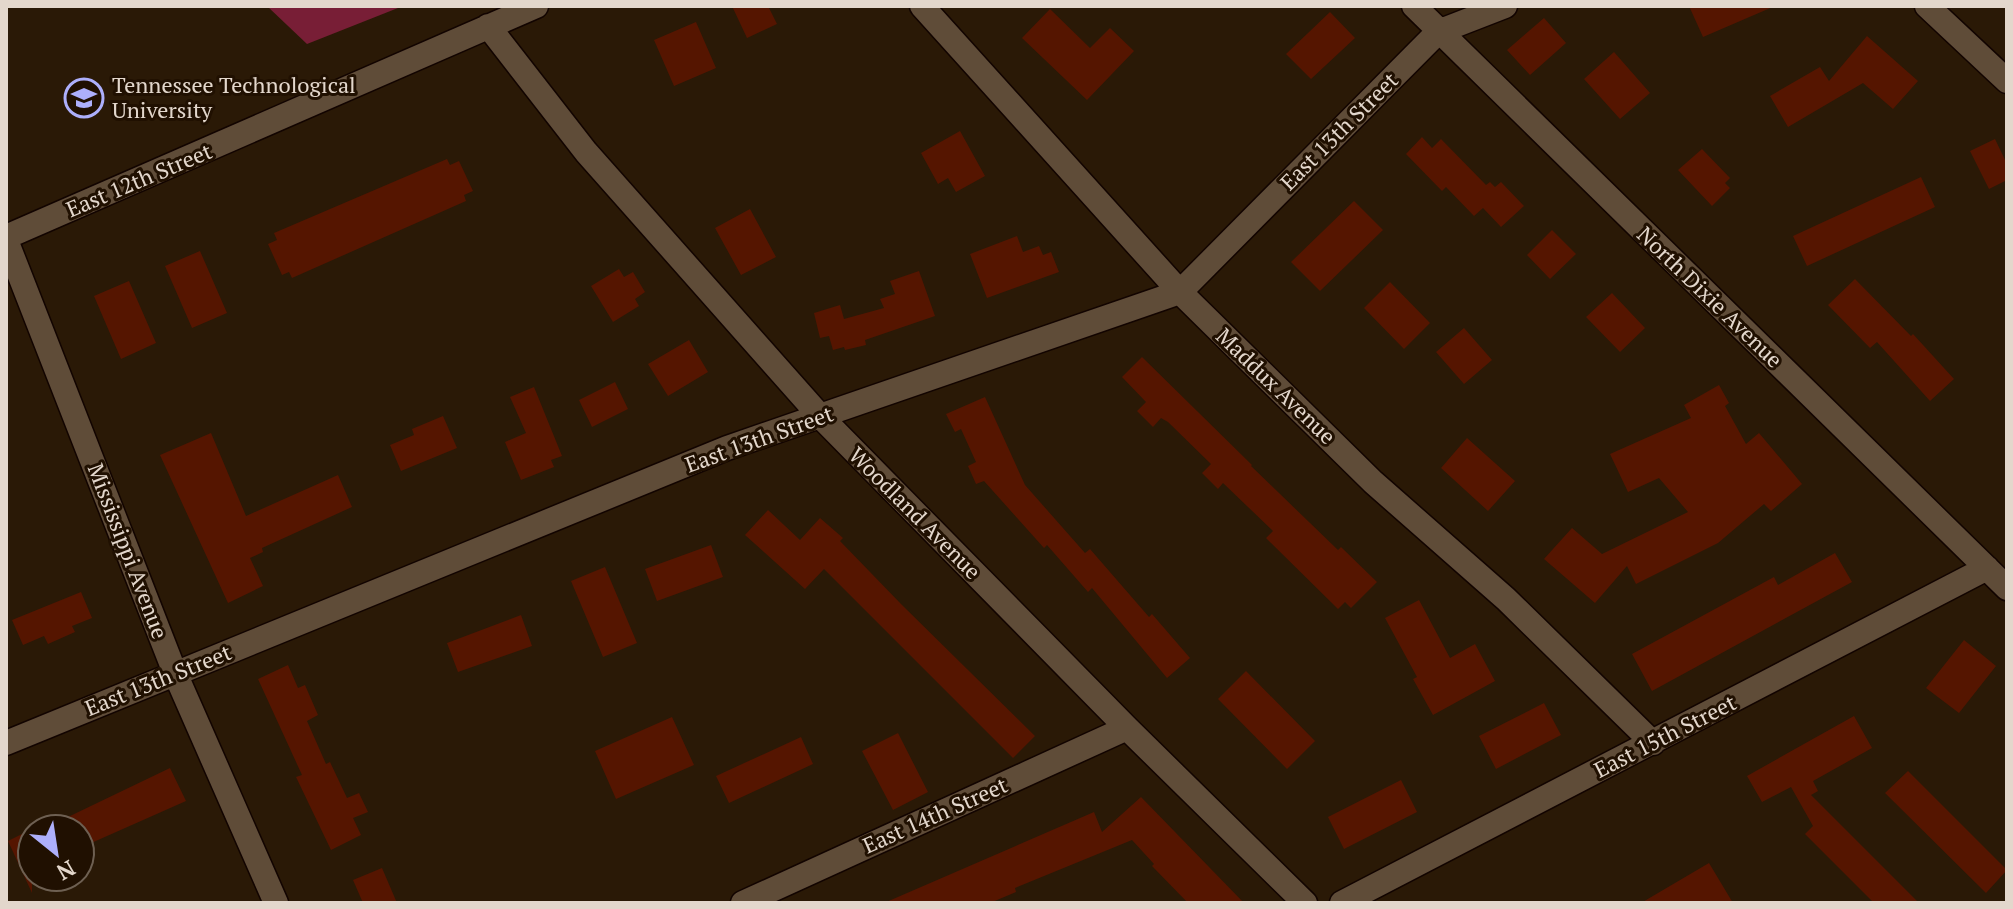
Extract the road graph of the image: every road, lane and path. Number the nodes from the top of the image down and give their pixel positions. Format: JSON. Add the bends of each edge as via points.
{"nodes":[{"id":1,"x":536,"y":6,"type":"edge"},
{"id":2,"x":922,"y":6,"type":"edge"},
{"id":3,"x":1414,"y":6,"type":"edge"},
{"id":4,"x":1505,"y":6,"type":"edge"},
{"id":5,"x":1927,"y":6,"type":"edge"},
{"id":6,"x":488,"y":26,"type":"junction"},
{"id":7,"x":1438,"y":32,"type":"junction"},
{"id":8,"x":2007,"y":81,"type":"edge"},
{"id":9,"x":6,"y":239,"type":"edge"},
{"id":10,"x":1180,"y":292,"type":"junction"},
{"id":11,"x":820,"y":416,"type":"junction"},
{"id":12,"x":1987,"y":568,"type":"junction"},
{"id":13,"x":2007,"y":588,"type":"edge"},
{"id":14,"x":175,"y":673,"type":"junction"},
{"id":15,"x":1127,"y":728,"type":"junction"},
{"id":16,"x":6,"y":743,"type":"edge"},
{"id":17,"x":1653,"y":743,"type":"junction"},
{"id":18,"x":276,"y":903,"type":"edge"},
{"id":19,"x":743,"y":903,"type":"edge"},
{"id":20,"x":1305,"y":903,"type":"edge"},
{"id":21,"x":1342,"y":903,"type":"edge"}],
"edges":[{"from":1,"to":6,"type":"street","name":"East 12th Street"},
{"from":2,"to":10,"type":"street","name":"Maddux Avenue"},
{"from":3,"to":7,"type":"street","name":"North Dixie Avenue"},
{"from":4,"to":7,"type":"street"},
{"from":5,"to":8,"type":"street"},
{"from":6,"to":9,"type":"street","name":"East 12th Street"},
{"from":6,"to":11,"type":"street","name":"Woodland Avenue","via":[[586,152]]},
{"from":7,"to":10,"type":"street","name":"East 13th Street"},
{"from":7,"to":12,"type":"street","name":"North Dixie Avenue"},
{"from":9,"to":14,"type":"street","name":"Mississippi Avenue"},
{"from":10,"to":11,"type":"street","name":"East 13th Street"},
{"from":10,"to":17,"type":"street","name":"Maddux Avenue","via":[[1373,482],[1506,599]]},
{"from":11,"to":14,"type":"street","name":"East 13th Street","via":[[712,454]]},
{"from":11,"to":15,"type":"street","name":"Woodland Avenue"},
{"from":12,"to":13,"type":"street","name":"North Dixie Avenue"},
{"from":12,"to":17,"type":"street","name":"East 15th Street"},
{"from":14,"to":16,"type":"street","name":"East 13th Street"},
{"from":14,"to":18,"type":"street","name":"Mississippi Avenue"},
{"from":15,"to":19,"type":"street","name":"East 14th Street"},
{"from":15,"to":20,"type":"street","name":"Woodland Avenue"},
{"from":17,"to":21,"type":"street","name":"East 15th Street"}]}
